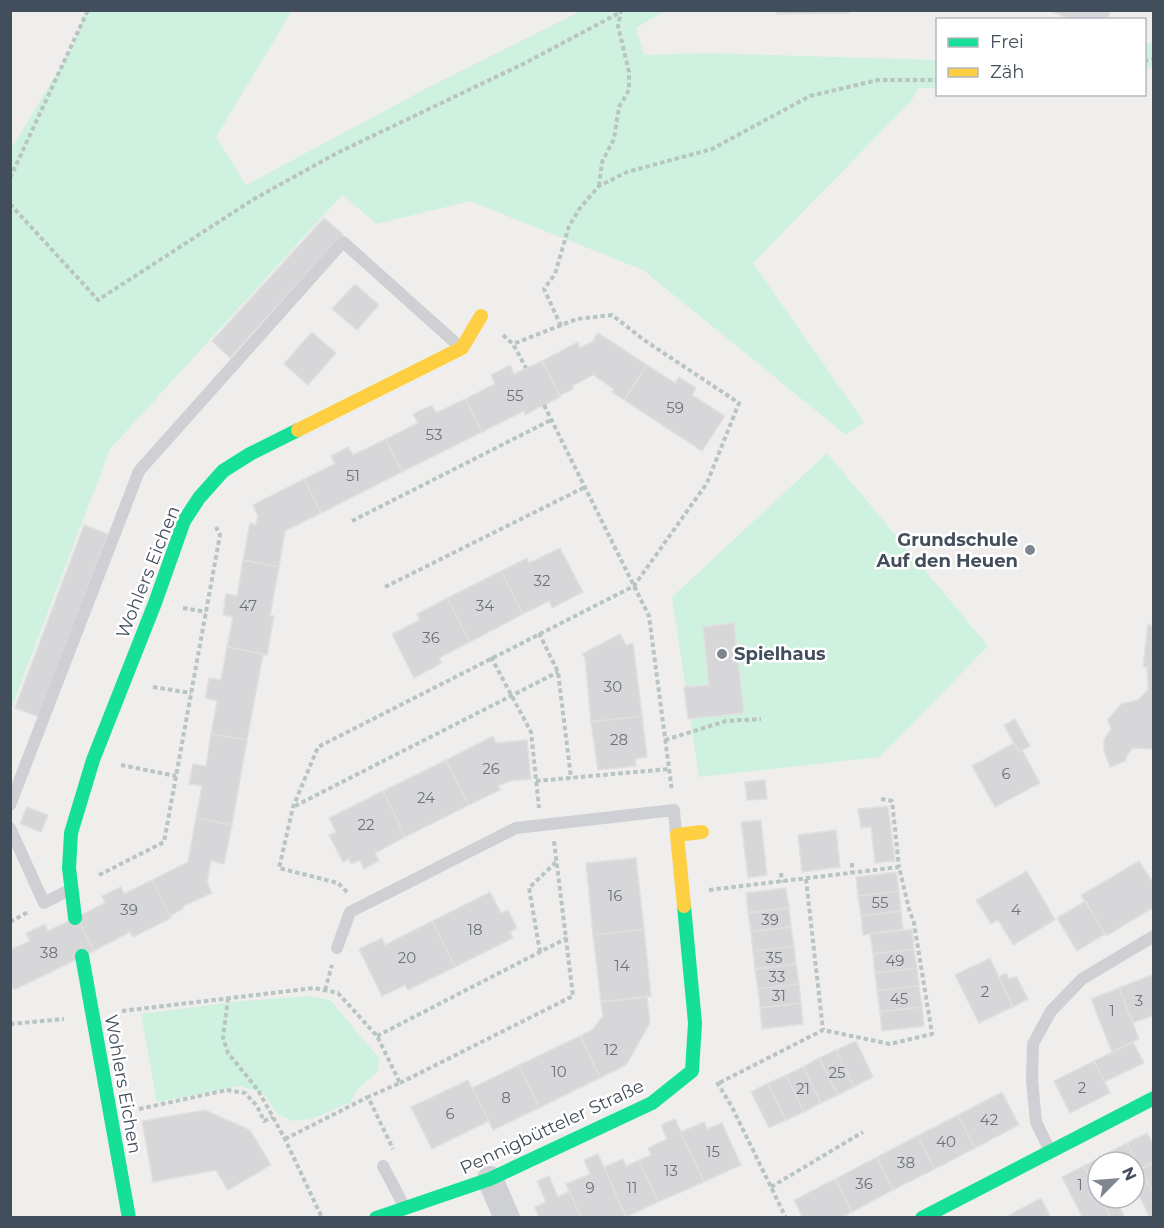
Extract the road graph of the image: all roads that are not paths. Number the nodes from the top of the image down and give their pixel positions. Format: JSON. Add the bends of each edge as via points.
{"nodes":[{"id":1,"x":481,"y":316,"type":"dead end"},
{"id":2,"x":462,"y":348,"type":"junction"},
{"id":3,"x":10,"y":805,"type":"edge"},
{"id":4,"x":10,"y":828,"type":"edge"},
{"id":5,"x":702,"y":832,"type":"dead end"},
{"id":6,"x":676,"y":835,"type":"junction"},
{"id":7,"x":70,"y":889,"type":"junction"},
{"id":8,"x":75,"y":918,"type":"dead end"},
{"id":9,"x":1154,"y":936,"type":"edge"},
{"id":10,"x":337,"y":948,"type":"road end"},
{"id":11,"x":82,"y":956,"type":"dead end"},
{"id":12,"x":1154,"y":1098,"type":"edge"},
{"id":13,"x":1050,"y":1152,"type":"junction"},
{"id":14,"x":383,"y":1166,"type":"dead end"},
{"id":15,"x":490,"y":1179,"type":"junction"},
{"id":16,"x":405,"y":1208,"type":"junction"},
{"id":17,"x":129,"y":1218,"type":"edge"},
{"id":18,"x":376,"y":1218,"type":"edge"},
{"id":19,"x":507,"y":1218,"type":"edge"},
{"id":20,"x":922,"y":1218,"type":"edge"}],
"edges":[{"from":1,"to":2,"type":"street"},
{"from":2,"to":3,"type":"lane","via":[[343,242],[139,471]]},
{"from":2,"to":7,"type":"street","name":"Wohlers Eichen","via":[[250,454],[223,471],[199,498],[184,521],[93,760],[71,833]]},
{"from":4,"to":7,"type":"lane","via":[[44,903]]},
{"from":5,"to":6,"type":"street"},
{"from":6,"to":10,"type":"lane","via":[[674,810],[516,828],[350,912]]},
{"from":6,"to":15,"type":"street","name":"Pennigbütteler Straße","via":[[695,1023],[692,1071],[652,1103]]},
{"from":7,"to":8,"type":"street","name":"Wohlers Eichen"},
{"from":9,"to":13,"type":"lane","via":[[1082,979],[1051,1011],[1033,1044],[1036,1122]]},
{"from":11,"to":17,"type":"street","name":"Wohlers Eichen"},
{"from":12,"to":13,"type":"street"},
{"from":13,"to":20,"type":"street"},
{"from":14,"to":16,"type":"lane"},
{"from":15,"to":16,"type":"street","name":"Pennigbütteler Straße"},
{"from":15,"to":19,"type":"street"},
{"from":16,"to":18,"type":"street","name":"Pennigbütteler Straße"}]}
